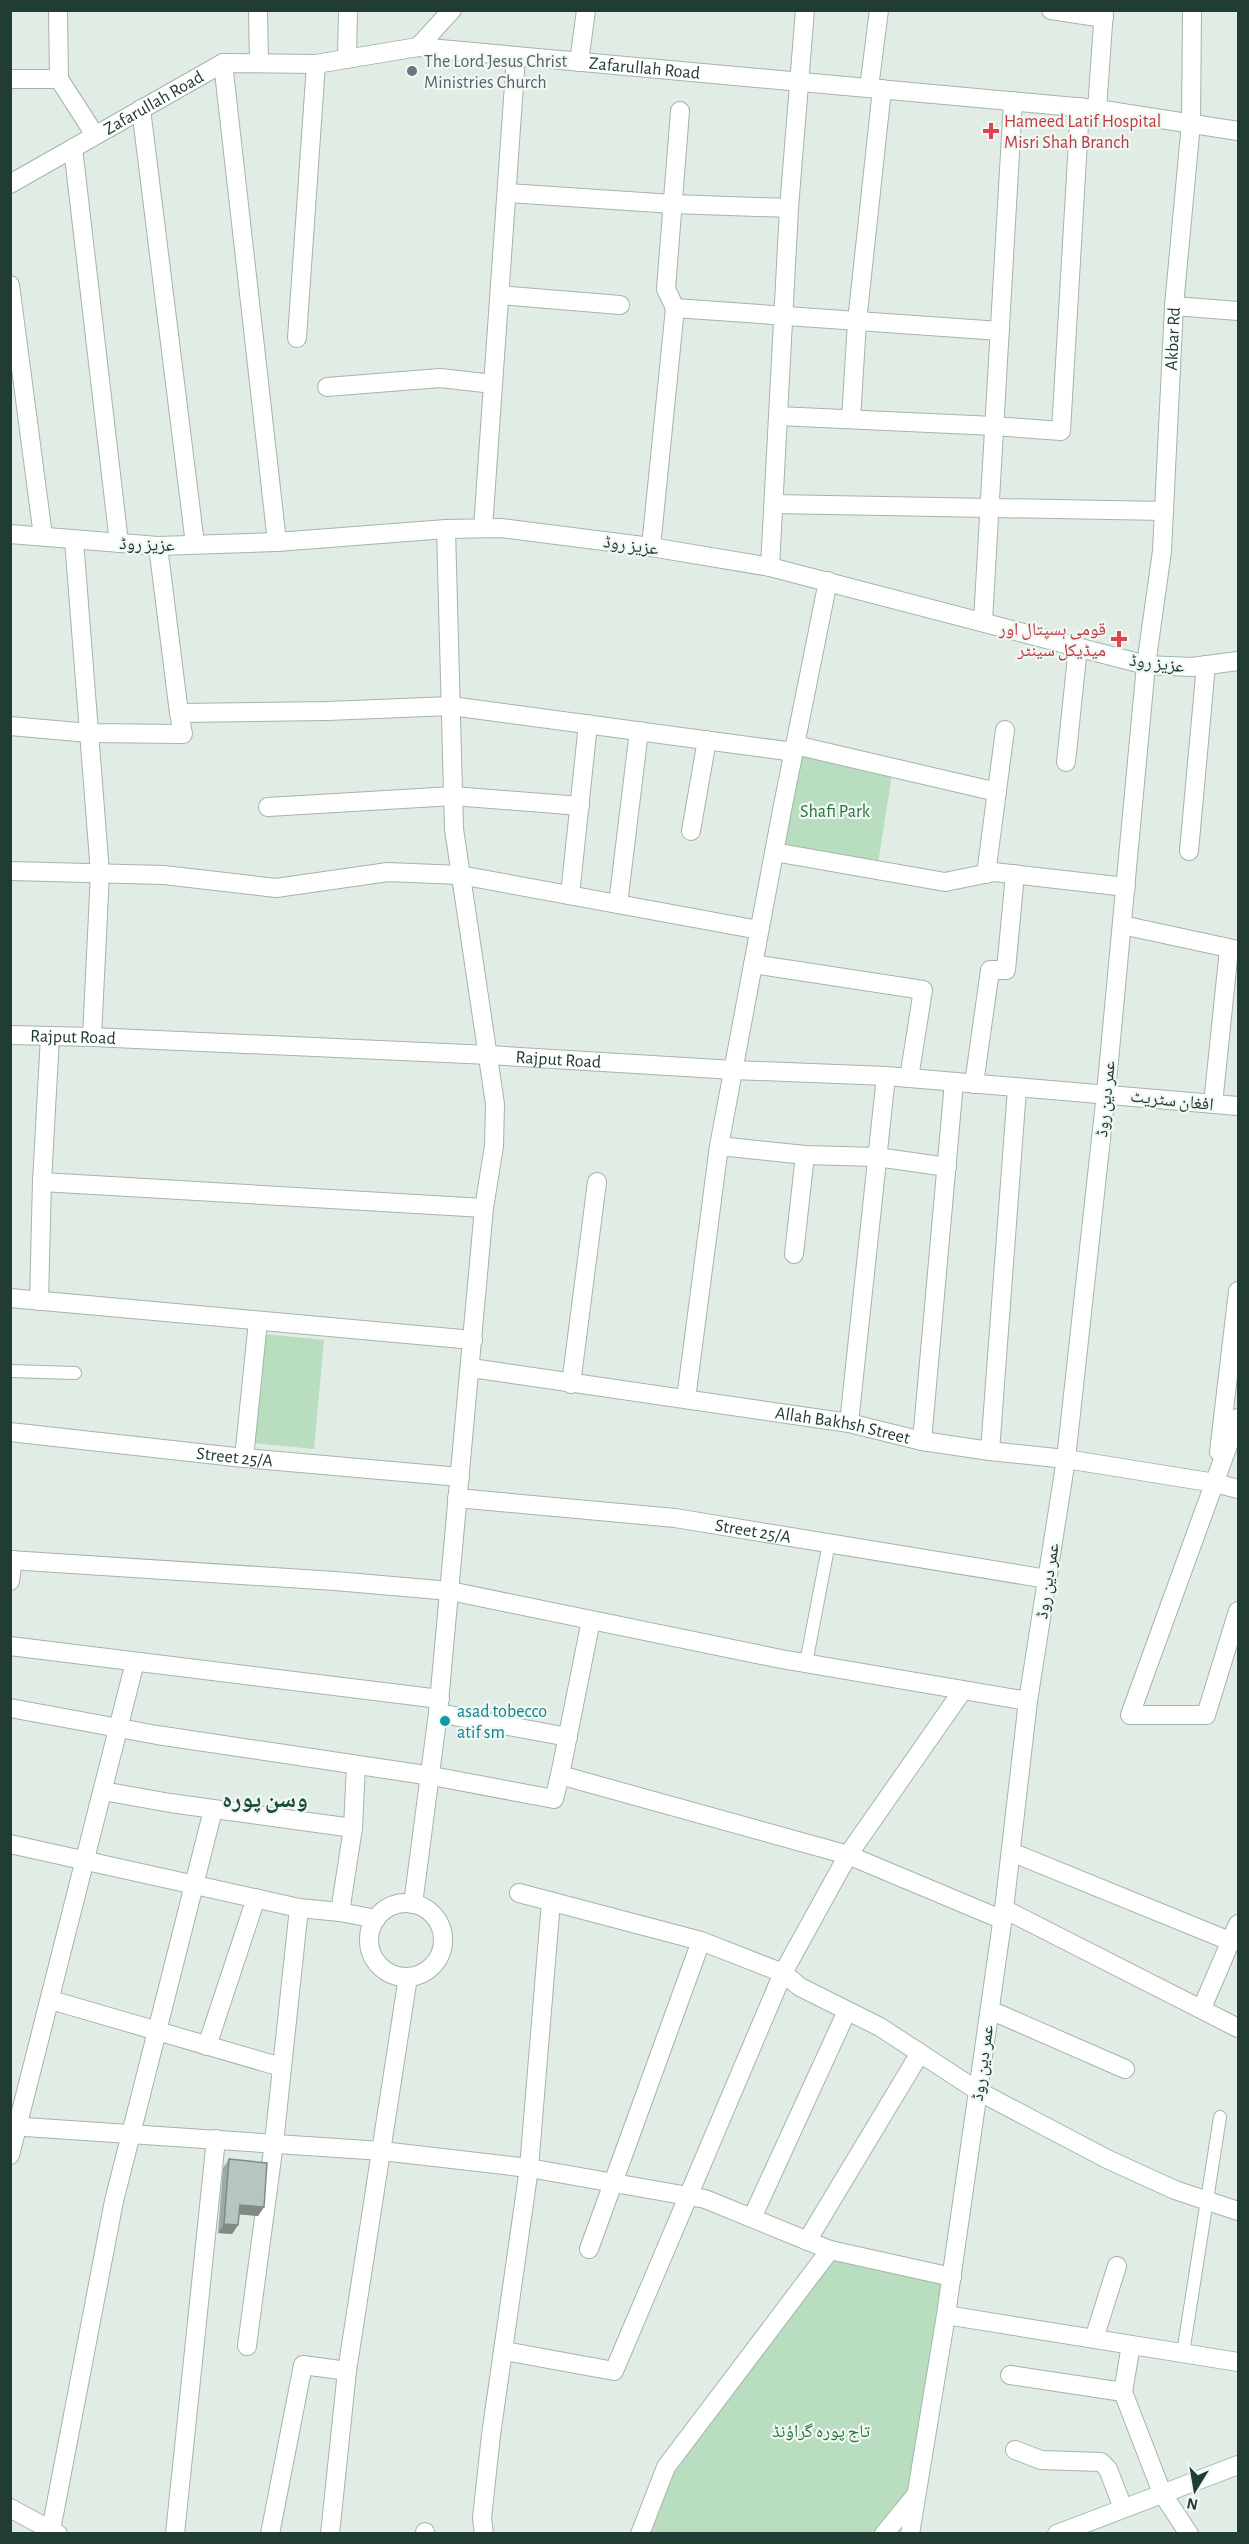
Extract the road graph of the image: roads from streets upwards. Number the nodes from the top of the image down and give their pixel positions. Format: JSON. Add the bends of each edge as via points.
{"nodes":[{"id":1,"x":58,"y":10,"type":"edge"},
{"id":2,"x":258,"y":10,"type":"edge"},
{"id":3,"x":348,"y":10,"type":"edge"},
{"id":4,"x":452,"y":10,"type":"edge"},
{"id":5,"x":586,"y":10,"type":"edge"},
{"id":6,"x":805,"y":10,"type":"edge"},
{"id":7,"x":879,"y":10,"type":"edge"},
{"id":8,"x":1051,"y":10,"type":"edge"},
{"id":9,"x":1192,"y":10,"type":"edge"},
{"id":10,"x":1104,"y":14,"type":"edge"},
{"id":11,"x":418,"y":47,"type":"junction"},
{"id":12,"x":516,"y":56,"type":"junction"},
{"id":13,"x":347,"y":59,"type":"junction"},
{"id":14,"x":579,"y":62,"type":"junction"},
{"id":15,"x":223,"y":63,"type":"junction"},
{"id":16,"x":259,"y":63,"type":"junction"},
{"id":17,"x":316,"y":64,"type":"junction"},
{"id":18,"x":59,"y":79,"type":"junction"},
{"id":19,"x":10,"y":80,"type":"edge"},
{"id":20,"x":798,"y":82,"type":"junction"},
{"id":21,"x":875,"y":89,"type":"junction"},
{"id":22,"x":1013,"y":101,"type":"junction"},
{"id":23,"x":1088,"y":108,"type":"junction"},
{"id":24,"x":141,"y":109,"type":"junction"},
{"id":25,"x":680,"y":111,"type":"dead end"},
{"id":26,"x":1191,"y":123,"type":"junction"},
{"id":27,"x":1239,"y":131,"type":"edge"},
{"id":28,"x":95,"y":135,"type":"junction"},
{"id":29,"x":73,"y":148,"type":"junction"},
{"id":30,"x":10,"y":184,"type":"edge"},
{"id":31,"x":507,"y":193,"type":"junction"},
{"id":32,"x":674,"y":204,"type":"junction"},
{"id":33,"x":789,"y":208,"type":"junction"},
{"id":34,"x":10,"y":285,"type":"edge"},
{"id":35,"x":500,"y":295,"type":"junction"},
{"id":36,"x":620,"y":305,"type":"dead end"},
{"id":37,"x":1174,"y":306,"type":"junction"},
{"id":38,"x":675,"y":308,"type":"junction"},
{"id":39,"x":1239,"y":311,"type":"edge"},
{"id":40,"x":784,"y":318,"type":"junction"},
{"id":41,"x":857,"y":322,"type":"junction"},
{"id":42,"x":1000,"y":331,"type":"junction"},
{"id":43,"x":297,"y":338,"type":"dead end"},
{"id":44,"x":493,"y":384,"type":"junction"},
{"id":45,"x":327,"y":387,"type":"dead end"},
{"id":46,"x":778,"y":416,"type":"junction"},
{"id":47,"x":851,"y":419,"type":"junction"},
{"id":48,"x":994,"y":426,"type":"junction"},
{"id":49,"x":774,"y":504,"type":"junction"},
{"id":50,"x":990,"y":506,"type":"junction"},
{"id":51,"x":1164,"y":511,"type":"junction"},
{"id":52,"x":483,"y":528,"type":"junction"},
{"id":53,"x":446,"y":529,"type":"junction"},
{"id":54,"x":10,"y":534,"type":"edge"},
{"id":55,"x":43,"y":536,"type":"junction"},
{"id":56,"x":74,"y":540,"type":"junction"},
{"id":57,"x":277,"y":542,"type":"junction"},
{"id":58,"x":119,"y":543,"type":"junction"},
{"id":59,"x":195,"y":544,"type":"junction"},
{"id":60,"x":159,"y":546,"type":"junction"},
{"id":61,"x":651,"y":547,"type":"junction"},
{"id":62,"x":770,"y":567,"type":"junction"},
{"id":63,"x":828,"y":581,"type":"junction"},
{"id":64,"x":982,"y":621,"type":"junction"},
{"id":65,"x":1078,"y":647,"type":"junction"},
{"id":66,"x":1239,"y":661,"type":"edge"},
{"id":67,"x":1146,"y":665,"type":"junction"},
{"id":68,"x":1206,"y":665,"type":"junction"},
{"id":69,"x":451,"y":706,"type":"junction"},
{"id":70,"x":179,"y":713,"type":"junction"},
{"id":71,"x":588,"y":724,"type":"junction"},
{"id":72,"x":10,"y":726,"type":"edge"},
{"id":73,"x":1005,"y":730,"type":"dead end"},
{"id":74,"x":639,"y":731,"type":"junction"},
{"id":75,"x":89,"y":733,"type":"junction"},
{"id":76,"x":707,"y":740,"type":"junction"},
{"id":77,"x":795,"y":748,"type":"junction"},
{"id":78,"x":1066,"y":762,"type":"dead end"},
{"id":79,"x":997,"y":792,"type":"junction"},
{"id":80,"x":453,"y":796,"type":"junction"},
{"id":81,"x":580,"y":806,"type":"junction"},
{"id":82,"x":268,"y":807,"type":"dead end"},
{"id":83,"x":691,"y":831,"type":"dead end"},
{"id":84,"x":1189,"y":851,"type":"dead end"},
{"id":85,"x":774,"y":852,"type":"junction"},
{"id":86,"x":10,"y":871,"type":"edge"},
{"id":87,"x":100,"y":873,"type":"junction"},
{"id":88,"x":460,"y":874,"type":"junction"},
{"id":89,"x":986,"y":874,"type":"junction"},
{"id":90,"x":1015,"y":874,"type":"junction"},
{"id":91,"x":1126,"y":887,"type":"junction"},
{"id":92,"x":570,"y":895,"type":"junction"},
{"id":93,"x":618,"y":904,"type":"junction"},
{"id":94,"x":1122,"y":925,"type":"junction"},
{"id":95,"x":759,"y":930,"type":"junction"},
{"id":96,"x":1234,"y":949,"type":"edge"},
{"id":97,"x":753,"y":964,"type":"junction"},
{"id":98,"x":10,"y":1035,"type":"edge"},
{"id":99,"x":50,"y":1036,"type":"junction"},
{"id":100,"x":92,"y":1037,"type":"junction"},
{"id":101,"x":489,"y":1055,"type":"junction"},
{"id":102,"x":734,"y":1070,"type":"junction"},
{"id":103,"x":886,"y":1076,"type":"junction"},
{"id":104,"x":909,"y":1078,"type":"junction"},
{"id":105,"x":954,"y":1082,"type":"junction"},
{"id":106,"x":974,"y":1084,"type":"junction"},
{"id":107,"x":1017,"y":1089,"type":"junction"},
{"id":108,"x":1106,"y":1093,"type":"junction"},
{"id":109,"x":1213,"y":1104,"type":"junction"},
{"id":110,"x":1239,"y":1106,"type":"edge"},
{"id":111,"x":720,"y":1146,"type":"junction"},
{"id":112,"x":805,"y":1155,"type":"junction"},
{"id":113,"x":878,"y":1157,"type":"junction"},
{"id":114,"x":946,"y":1167,"type":"junction"},
{"id":115,"x":42,"y":1182,"type":"junction"},
{"id":116,"x":597,"y":1182,"type":"dead end"},
{"id":117,"x":484,"y":1208,"type":"junction"},
{"id":118,"x":794,"y":1254,"type":"dead end"},
{"id":119,"x":1239,"y":1291,"type":"edge"},
{"id":120,"x":10,"y":1298,"type":"edge"},
{"id":121,"x":39,"y":1301,"type":"junction"},
{"id":122,"x":258,"y":1321,"type":"junction"},
{"id":123,"x":473,"y":1340,"type":"junction"},
{"id":124,"x":471,"y":1368,"type":"junction"},
{"id":125,"x":571,"y":1384,"type":"junction"},
{"id":126,"x":686,"y":1399,"type":"junction"},
{"id":127,"x":1239,"y":1418,"type":"edge"},
{"id":128,"x":849,"y":1423,"type":"junction"},
{"id":129,"x":10,"y":1432,"type":"edge"},
{"id":130,"x":922,"y":1441,"type":"junction"},
{"id":131,"x":990,"y":1452,"type":"junction"},
{"id":132,"x":244,"y":1458,"type":"junction"},
{"id":133,"x":1066,"y":1459,"type":"junction"},
{"id":134,"x":460,"y":1477,"type":"junction"},
{"id":135,"x":1215,"y":1483,"type":"junction"},
{"id":136,"x":1239,"y":1489,"type":"edge"},
{"id":137,"x":457,"y":1498,"type":"junction"},
{"id":138,"x":12,"y":1560,"type":"edge"},
{"id":139,"x":1047,"y":1580,"type":"junction"},
{"id":140,"x":10,"y":1581,"type":"edge"},
{"id":141,"x":450,"y":1591,"type":"junction"},
{"id":142,"x":1239,"y":1611,"type":"edge"},
{"id":143,"x":591,"y":1620,"type":"junction"},
{"id":144,"x":10,"y":1646,"type":"edge"},
{"id":145,"x":135,"y":1662,"type":"junction"},
{"id":146,"x":963,"y":1690,"type":"junction"},
{"id":147,"x":1028,"y":1701,"type":"junction"},
{"id":148,"x":439,"y":1706,"type":"junction"},
{"id":149,"x":10,"y":1708,"type":"edge"},
{"id":150,"x":119,"y":1728,"type":"junction"},
{"id":151,"x":568,"y":1737,"type":"junction"},
{"id":152,"x":356,"y":1765,"type":"junction"},
{"id":153,"x":560,"y":1774,"type":"junction"},
{"id":154,"x":432,"y":1776,"type":"junction"},
{"id":155,"x":103,"y":1791,"type":"junction"},
{"id":156,"x":213,"y":1810,"type":"junction"},
{"id":157,"x":352,"y":1828,"type":"junction"},
{"id":158,"x":10,"y":1844,"type":"edge"},
{"id":159,"x":1011,"y":1852,"type":"junction"},
{"id":160,"x":848,"y":1855,"type":"junction"},
{"id":161,"x":87,"y":1860,"type":"junction"},
{"id":162,"x":195,"y":1884,"type":"junction"},
{"id":163,"x":519,"y":1893,"type":"dead end"},
{"id":164,"x":256,"y":1898,"type":"junction"},
{"id":165,"x":551,"y":1901,"type":"junction"},
{"id":166,"x":413,"y":1904,"type":"junction"},
{"id":167,"x":299,"y":1908,"type":"junction"},
{"id":168,"x":340,"y":1912,"type":"junction"},
{"id":169,"x":1004,"y":1915,"type":"junction"},
{"id":170,"x":375,"y":1919,"type":"junction"},
{"id":171,"x":1239,"y":1924,"type":"edge"},
{"id":172,"x":701,"y":1941,"type":"junction"},
{"id":173,"x":1232,"y":1942,"type":"junction"},
{"id":174,"x":783,"y":1973,"type":"junction"},
{"id":175,"x":408,"y":1977,"type":"junction"},
{"id":176,"x":51,"y":2000,"type":"junction"},
{"id":177,"x":1202,"y":2008,"type":"junction"},
{"id":178,"x":990,"y":2010,"type":"junction"},
{"id":179,"x":847,"y":2011,"type":"junction"},
{"id":180,"x":1239,"y":2028,"type":"edge"},
{"id":181,"x":158,"y":2032,"type":"junction"},
{"id":182,"x":207,"y":2046,"type":"junction"},
{"id":183,"x":920,"y":2053,"type":"junction"},
{"id":184,"x":281,"y":2067,"type":"junction"},
{"id":185,"x":1125,"y":2069,"type":"dead end"},
{"id":186,"x":978,"y":2091,"type":"junction"},
{"id":187,"x":15,"y":2126,"type":"edge"},
{"id":188,"x":133,"y":2133,"type":"junction"},
{"id":189,"x":216,"y":2139,"type":"junction"},
{"id":190,"x":274,"y":2143,"type":"junction"},
{"id":191,"x":382,"y":2151,"type":"junction"},
{"id":192,"x":10,"y":2155,"type":"edge"},
{"id":193,"x":529,"y":2168,"type":"junction"},
{"id":194,"x":614,"y":2184,"type":"junction"},
{"id":195,"x":688,"y":2196,"type":"junction"},
{"id":196,"x":1239,"y":2211,"type":"edge"},
{"id":197,"x":752,"y":2218,"type":"junction"},
{"id":198,"x":807,"y":2241,"type":"junction"},
{"id":199,"x":589,"y":2249,"type":"dead end"},
{"id":200,"x":830,"y":2250,"type":"junction"},
{"id":201,"x":1117,"y":2266,"type":"dead end"},
{"id":202,"x":952,"y":2277,"type":"junction"},
{"id":203,"x":946,"y":2315,"type":"junction"},
{"id":204,"x":1094,"y":2339,"type":"junction"},
{"id":205,"x":1131,"y":2345,"type":"junction"},
{"id":206,"x":247,"y":2346,"type":"dead end"},
{"id":207,"x":505,"y":2351,"type":"junction"},
{"id":208,"x":1239,"y":2362,"type":"edge"},
{"id":209,"x":347,"y":2371,"type":"junction"},
{"id":210,"x":1010,"y":2375,"type":"dead end"},
{"id":211,"x":1123,"y":2392,"type":"junction"},
{"id":212,"x":1015,"y":2450,"type":"dead end"},
{"id":213,"x":1239,"y":2465,"type":"edge"},
{"id":214,"x":1162,"y":2493,"type":"junction"},
{"id":215,"x":917,"y":2494,"type":"junction"},
{"id":216,"x":10,"y":2508,"type":"edge"},
{"id":217,"x":1123,"y":2508,"type":"junction"},
{"id":218,"x":1068,"y":2531,"type":"edge"},
{"id":219,"x":54,"y":2532,"type":"edge"},
{"id":220,"x":175,"y":2534,"type":"edge"},
{"id":221,"x":270,"y":2534,"type":"edge"},
{"id":222,"x":330,"y":2534,"type":"edge"},
{"id":223,"x":484,"y":2534,"type":"edge"},
{"id":224,"x":640,"y":2534,"type":"edge"},
{"id":225,"x":884,"y":2534,"type":"edge"},
{"id":226,"x":910,"y":2534,"type":"edge"},
{"id":227,"x":1189,"y":2534,"type":"edge"}],
"edges":[{"from":1,"to":18,"type":"street"},
{"from":2,"to":16,"type":"street"},
{"from":3,"to":13,"type":"street"},
{"from":4,"to":11,"type":"street"},
{"from":5,"to":14,"type":"street"},
{"from":6,"to":20,"type":"street"},
{"from":7,"to":21,"type":"street"},
{"from":8,"to":10,"type":"street"},
{"from":9,"to":26,"type":"street","name":"Akbar Rd"},
{"from":10,"to":23,"type":"street"},
{"from":11,"to":12,"type":"street","name":"Zafarullah Road"},
{"from":11,"to":13,"type":"street","name":"Zafarullah Road"},
{"from":12,"to":14,"type":"street","name":"Zafarullah Road"},
{"from":12,"to":31,"type":"street"},
{"from":13,"to":17,"type":"street","name":"Zafarullah Road"},
{"from":14,"to":20,"type":"street","name":"Zafarullah Road"},
{"from":15,"to":16,"type":"street","name":"Zafarullah Road"},
{"from":15,"to":24,"type":"street","name":"Zafarullah Road"},
{"from":15,"to":57,"type":"street"},
{"from":16,"to":17,"type":"street","name":"Zafarullah Road"},
{"from":17,"to":43,"type":"street"},
{"from":18,"to":19,"type":"street"},
{"from":18,"to":28,"type":"street"},
{"from":20,"to":21,"type":"street","name":"Zafarullah Road"},
{"from":20,"to":33,"type":"street"},
{"from":21,"to":22,"type":"street","name":"Zafarullah Road"},
{"from":21,"to":41,"type":"street"},
{"from":22,"to":23,"type":"street","name":"Zafarullah Road"},
{"from":22,"to":42,"type":"street"},
{"from":23,"to":26,"type":"street","name":"Zafarullah Road"},
{"from":23,"to":48,"type":"street","via":[[1061,431]]},
{"from":24,"to":28,"type":"street","name":"Zafarullah Road"},
{"from":24,"to":59,"type":"street"},
{"from":25,"to":32,"type":"street"},
{"from":26,"to":27,"type":"street","name":"Zafarullah Road"},
{"from":26,"to":37,"type":"street","name":"Akbar Rd"},
{"from":28,"to":29,"type":"street","name":"Zafarullah Road"},
{"from":29,"to":30,"type":"street","name":"Zafarullah Road"},
{"from":29,"to":58,"type":"street"},
{"from":31,"to":32,"type":"street"},
{"from":31,"to":35,"type":"street"},
{"from":32,"to":33,"type":"street"},
{"from":32,"to":38,"type":"street","via":[[666,289]]},
{"from":33,"to":40,"type":"street"},
{"from":34,"to":55,"type":"street"},
{"from":35,"to":36,"type":"street"},
{"from":35,"to":44,"type":"street"},
{"from":37,"to":39,"type":"street"},
{"from":37,"to":51,"type":"street","name":"Akbar Rd"},
{"from":38,"to":40,"type":"street"},
{"from":38,"to":61,"type":"street"},
{"from":40,"to":41,"type":"street"},
{"from":40,"to":46,"type":"street"},
{"from":41,"to":42,"type":"street"},
{"from":41,"to":47,"type":"street"},
{"from":42,"to":48,"type":"street"},
{"from":44,"to":45,"type":"street","via":[[440,378]]},
{"from":44,"to":52,"type":"street"},
{"from":46,"to":47,"type":"street"},
{"from":46,"to":49,"type":"street"},
{"from":47,"to":48,"type":"street"},
{"from":48,"to":50,"type":"street"},
{"from":49,"to":50,"type":"street"},
{"from":49,"to":62,"type":"street"},
{"from":50,"to":51,"type":"street"},
{"from":50,"to":64,"type":"street"},
{"from":51,"to":67,"type":"street","name":"Akbar Rd"},
{"from":52,"to":53,"type":"street","name":"عزیز روڈ"},
{"from":52,"to":61,"type":"street","name":"عزیز روڈ"},
{"from":53,"to":57,"type":"street","name":"عزیز روڈ"},
{"from":53,"to":69,"type":"street"},
{"from":54,"to":55,"type":"street","name":"عزیز روڈ"},
{"from":55,"to":56,"type":"street","name":"عزیز روڈ"},
{"from":56,"to":58,"type":"street","name":"عزیز روڈ"},
{"from":56,"to":75,"type":"street"},
{"from":57,"to":59,"type":"street","name":"عزیز روڈ"},
{"from":58,"to":60,"type":"street","name":"عزیز روڈ"},
{"from":59,"to":60,"type":"street","name":"عزیز روڈ"},
{"from":60,"to":70,"type":"street"},
{"from":61,"to":62,"type":"street","name":"عزیز روڈ"},
{"from":62,"to":63,"type":"street","name":"عزیز روڈ"},
{"from":63,"to":64,"type":"street","name":"عزیز روڈ"},
{"from":63,"to":77,"type":"street"},
{"from":64,"to":65,"type":"street","name":"عزیز روڈ"},
{"from":65,"to":67,"type":"street","name":"عزیز روڈ"},
{"from":65,"to":78,"type":"street"},
{"from":66,"to":68,"type":"street","name":"عزیز روڈ"},
{"from":67,"to":68,"type":"street","name":"عزیز روڈ"},
{"from":67,"to":91,"type":"street","name":"عمر دین روڈ"},
{"from":68,"to":84,"type":"street"},
{"from":69,"to":70,"type":"street"},
{"from":69,"to":71,"type":"street"},
{"from":69,"to":80,"type":"street"},
{"from":70,"to":75,"type":"street","via":[[183,734]]},
{"from":71,"to":74,"type":"street"},
{"from":71,"to":81,"type":"street"},
{"from":72,"to":75,"type":"street"},
{"from":73,"to":79,"type":"street"},
{"from":74,"to":76,"type":"street"},
{"from":74,"to":93,"type":"street"},
{"from":75,"to":87,"type":"street"},
{"from":76,"to":77,"type":"street"},
{"from":76,"to":83,"type":"street"},
{"from":77,"to":79,"type":"street"},
{"from":77,"to":85,"type":"street"},
{"from":79,"to":89,"type":"street"},
{"from":80,"to":81,"type":"street"},
{"from":80,"to":82,"type":"street"},
{"from":80,"to":88,"type":"street"},
{"from":81,"to":92,"type":"street"},
{"from":85,"to":89,"type":"street","via":[[945,882]]},
{"from":85,"to":95,"type":"street"},
{"from":86,"to":87,"type":"street"},
{"from":87,"to":88,"type":"street","via":[[164,875],[276,888],[388,872]]},
{"from":87,"to":100,"type":"street"},
{"from":88,"to":92,"type":"street"},
{"from":88,"to":101,"type":"street"},
{"from":89,"to":90,"type":"street"},
{"from":90,"to":91,"type":"street"},
{"from":90,"to":106,"type":"street","via":[[1006,970],[990,970]]},
{"from":91,"to":94,"type":"street","name":"عمر دین روڈ"},
{"from":92,"to":93,"type":"street"},
{"from":93,"to":95,"type":"street"},
{"from":94,"to":96,"type":"street"},
{"from":94,"to":108,"type":"street","name":"عمر دین روڈ"},
{"from":95,"to":97,"type":"street"},
{"from":96,"to":109,"type":"street"},
{"from":97,"to":102,"type":"street"},
{"from":97,"to":104,"type":"street","via":[[923,990]]},
{"from":98,"to":99,"type":"street","name":"Rajput Road"},
{"from":99,"to":100,"type":"street","name":"Rajput Road"},
{"from":99,"to":115,"type":"street"},
{"from":100,"to":101,"type":"street","name":"Rajput Road"},
{"from":101,"to":102,"type":"street","name":"Rajput Road"},
{"from":101,"to":117,"type":"street","via":[[495,1104],[494,1146]]},
{"from":102,"to":103,"type":"street","name":"Rajput Road"},
{"from":102,"to":111,"type":"street"},
{"from":103,"to":104,"type":"street","name":"Rajput Road"},
{"from":103,"to":113,"type":"street"},
{"from":104,"to":105,"type":"street","name":"Rajput Road"},
{"from":105,"to":106,"type":"street","name":"Rajput Road"},
{"from":105,"to":114,"type":"street"},
{"from":106,"to":107,"type":"street","name":"Rajput Road"},
{"from":107,"to":108,"type":"street","name":"Rajput Road"},
{"from":107,"to":131,"type":"street"},
{"from":108,"to":109,"type":"street","name":"افغان سٹریٹ"},
{"from":108,"to":133,"type":"street","name":"عمر دین روڈ"},
{"from":109,"to":110,"type":"street","name":"افغان سٹریٹ"},
{"from":111,"to":112,"type":"street"},
{"from":111,"to":126,"type":"street"},
{"from":112,"to":113,"type":"street"},
{"from":112,"to":118,"type":"street"},
{"from":113,"to":114,"type":"street"},
{"from":113,"to":128,"type":"street"},
{"from":114,"to":130,"type":"street"},
{"from":115,"to":117,"type":"street"},
{"from":115,"to":121,"type":"street"},
{"from":116,"to":125,"type":"street"},
{"from":117,"to":123,"type":"street"},
{"from":119,"to":135,"type":"street"},
{"from":120,"to":121,"type":"street"},
{"from":121,"to":122,"type":"street"},
{"from":122,"to":123,"type":"street"},
{"from":122,"to":132,"type":"street"},
{"from":123,"to":124,"type":"street"},
{"from":124,"to":125,"type":"street","name":"Allah Bakhsh Street"},
{"from":124,"to":134,"type":"street"},
{"from":125,"to":126,"type":"street","name":"Allah Bakhsh Street"},
{"from":126,"to":128,"type":"street","name":"Allah Bakhsh Street"},
{"from":127,"to":135,"type":"street"},
{"from":128,"to":130,"type":"street","name":"Allah Bakhsh Street"},
{"from":129,"to":132,"type":"street","name":"Street 25/A"},
{"from":130,"to":131,"type":"street","name":"Allah Bakhsh Street"},
{"from":131,"to":133,"type":"street","name":"Allah Bakhsh Street"},
{"from":132,"to":134,"type":"street","name":"Street 25/A"},
{"from":133,"to":135,"type":"street","name":"Allah Bakhsh Street"},
{"from":133,"to":139,"type":"street","name":"عمر دین روڈ"},
{"from":134,"to":137,"type":"street"},
{"from":135,"to":136,"type":"street","name":"Allah Bakhsh Street"},
{"from":135,"to":142,"type":"street","via":[[1130,1715],[1206,1715]]},
{"from":137,"to":139,"type":"street","name":"Street 25/A","via":[[675,1518]]},
{"from":137,"to":141,"type":"street"},
{"from":138,"to":140,"type":"street"},
{"from":138,"to":141,"type":"street"},
{"from":139,"to":147,"type":"street","name":"عمر دین روڈ"},
{"from":141,"to":143,"type":"street"},
{"from":141,"to":148,"type":"street"},
{"from":143,"to":146,"type":"street"},
{"from":143,"to":151,"type":"street"},
{"from":144,"to":145,"type":"street"},
{"from":145,"to":148,"type":"street"},
{"from":145,"to":150,"type":"street"},
{"from":146,"to":147,"type":"street"},
{"from":146,"to":160,"type":"street"},
{"from":147,"to":159,"type":"street","name":"عمر دین روڈ"},
{"from":148,"to":151,"type":"street"},
{"from":148,"to":154,"type":"street"},
{"from":149,"to":150,"type":"street"},
{"from":150,"to":152,"type":"street"},
{"from":150,"to":155,"type":"street"},
{"from":151,"to":153,"type":"street"},
{"from":152,"to":154,"type":"street"},
{"from":152,"to":157,"type":"street"},
{"from":153,"to":154,"type":"street","via":[[554,1799]]},
{"from":153,"to":160,"type":"street"},
{"from":154,"to":166,"type":"street"},
{"from":155,"to":156,"type":"street"},
{"from":155,"to":161,"type":"street"},
{"from":156,"to":157,"type":"street"},
{"from":156,"to":162,"type":"street"},
{"from":157,"to":168,"type":"street"},
{"from":158,"to":161,"type":"street"},
{"from":159,"to":169,"type":"street","name":"عمر دین روڈ"},
{"from":159,"to":173,"type":"street"},
{"from":160,"to":169,"type":"street"},
{"from":160,"to":174,"type":"street"},
{"from":161,"to":162,"type":"street"},
{"from":161,"to":176,"type":"street"},
{"from":162,"to":164,"type":"street"},
{"from":162,"to":181,"type":"street"},
{"from":163,"to":165,"type":"street"},
{"from":164,"to":167,"type":"street"},
{"from":164,"to":182,"type":"street"},
{"from":165,"to":172,"type":"street"},
{"from":165,"to":193,"type":"street"},
{"from":166,"to":170,"type":"street","via":[[392,1906]]},
{"from":166,"to":175,"type":"street","via":[[432,1914],[443,1939],[433,1966]]},
{"from":167,"to":168,"type":"street"},
{"from":167,"to":184,"type":"street"},
{"from":168,"to":170,"type":"street"},
{"from":169,"to":177,"type":"street"},
{"from":169,"to":178,"type":"street","name":"عمر دین روڈ"},
{"from":170,"to":175,"type":"street","via":[[369,1936],[371,1954],[390,1974]]},
{"from":171,"to":173,"type":"street"},
{"from":172,"to":174,"type":"street"},
{"from":172,"to":194,"type":"street"},
{"from":173,"to":177,"type":"street"},
{"from":174,"to":179,"type":"street","via":[[800,1987]]},
{"from":174,"to":195,"type":"street"},
{"from":175,"to":191,"type":"street"},
{"from":176,"to":181,"type":"street"},
{"from":176,"to":187,"type":"street"},
{"from":177,"to":180,"type":"street"},
{"from":178,"to":185,"type":"street"},
{"from":178,"to":186,"type":"street","name":"عمر دین روڈ"},
{"from":179,"to":183,"type":"street"},
{"from":179,"to":197,"type":"street"},
{"from":181,"to":182,"type":"street"},
{"from":181,"to":188,"type":"street"},
{"from":182,"to":184,"type":"street"},
{"from":183,"to":186,"type":"street"},
{"from":183,"to":198,"type":"street"},
{"from":184,"to":190,"type":"street"},
{"from":186,"to":196,"type":"street","via":[[1107,2159],[1175,2190]]},
{"from":186,"to":202,"type":"street","name":"عمر دین روڈ"},
{"from":187,"to":188,"type":"street"},
{"from":187,"to":192,"type":"street"},
{"from":188,"to":189,"type":"street"},
{"from":188,"to":219,"type":"street","via":[[114,2201]]},
{"from":189,"to":190,"type":"street"},
{"from":189,"to":220,"type":"street"},
{"from":190,"to":191,"type":"street"},
{"from":190,"to":206,"type":"street"},
{"from":191,"to":193,"type":"street"},
{"from":191,"to":209,"type":"street"},
{"from":193,"to":194,"type":"street"},
{"from":193,"to":207,"type":"street"},
{"from":194,"to":195,"type":"street"},
{"from":194,"to":199,"type":"street"},
{"from":195,"to":197,"type":"street"},
{"from":195,"to":207,"type":"street","via":[[614,2371]]},
{"from":197,"to":198,"type":"street"},
{"from":198,"to":200,"type":"street"},
{"from":200,"to":202,"type":"street"},
{"from":200,"to":224,"type":"street","via":[[666,2467]]},
{"from":201,"to":204,"type":"street"},
{"from":202,"to":203,"type":"street","name":"عمر دین روڈ"},
{"from":203,"to":204,"type":"street"},
{"from":203,"to":215,"type":"street","name":"عمر دین روڈ"},
{"from":204,"to":205,"type":"street"},
{"from":205,"to":208,"type":"street"},
{"from":205,"to":211,"type":"street"},
{"from":207,"to":223,"type":"street","via":[[490,2447],[482,2518]]},
{"from":209,"to":221,"type":"street","via":[[303,2365]]},
{"from":209,"to":222,"type":"street"},
{"from":210,"to":211,"type":"street"},
{"from":211,"to":214,"type":"street"},
{"from":212,"to":217,"type":"street","via":[[1041,2460],[1101,2462],[1108,2469]]},
{"from":213,"to":214,"type":"street"},
{"from":214,"to":217,"type":"street"},
{"from":214,"to":227,"type":"street"},
{"from":215,"to":225,"type":"street"},
{"from":215,"to":226,"type":"street","name":"عمر دین روڈ"},
{"from":216,"to":219,"type":"street"},
{"from":217,"to":218,"type":"street"}]}
